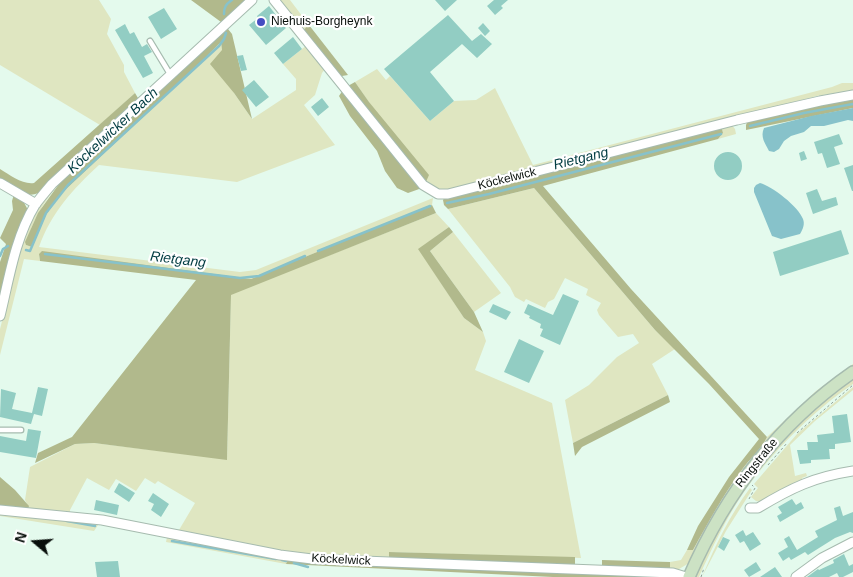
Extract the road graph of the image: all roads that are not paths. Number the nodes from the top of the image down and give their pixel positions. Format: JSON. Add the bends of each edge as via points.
{"nodes":[{"id":1,"x":252,"y":0,"type":"edge"},
{"id":2,"x":274,"y":0,"type":"edge"},
{"id":3,"x":150,"y":41,"type":"dead end"},
{"id":4,"x":170,"y":74,"type":"junction"},
{"id":5,"x":853,"y":95,"type":"edge"},
{"id":6,"x":0,"y":184,"type":"edge"},
{"id":7,"x":36,"y":204,"type":"junction"},
{"id":8,"x":0,"y":316,"type":"edge"},
{"id":9,"x":853,"y":372,"type":"edge"},
{"id":10,"x":0,"y":430,"type":"edge"},
{"id":11,"x":21,"y":430,"type":"dead end"},
{"id":12,"x":853,"y":471,"type":"edge"},
{"id":13,"x":750,"y":508,"type":"road end"},
{"id":14,"x":0,"y":510,"type":"edge"},
{"id":15,"x":853,"y":542,"type":"edge"},
{"id":16,"x":687,"y":577,"type":"edge"},
{"id":17,"x":796,"y":577,"type":"edge"}],
"edges":[{"from":1,"to":4,"type":"street"},
{"from":2,"to":5,"type":"street","name":"Köckelwick","via":[[423,185],[438,194],[737,120]]},
{"from":3,"to":4,"type":"lane"},
{"from":4,"to":7,"type":"street","via":[[73,163]]},
{"from":6,"to":7,"type":"street"},
{"from":7,"to":8,"type":"street","via":[[16,251]]},
{"from":9,"to":16,"type":"main road","name":"Ringstraße","via":[[804,412],[755,464],[724,506]]},
{"from":10,"to":11,"type":"lane"},
{"from":12,"to":13,"type":"street","via":[[794,486],[758,508]]},
{"from":14,"to":16,"type":"street","name":"Köckelwick","via":[[102,520],[312,559],[601,569],[673,573]]},
{"from":15,"to":17,"type":"street","via":[[822,558]]}]}
